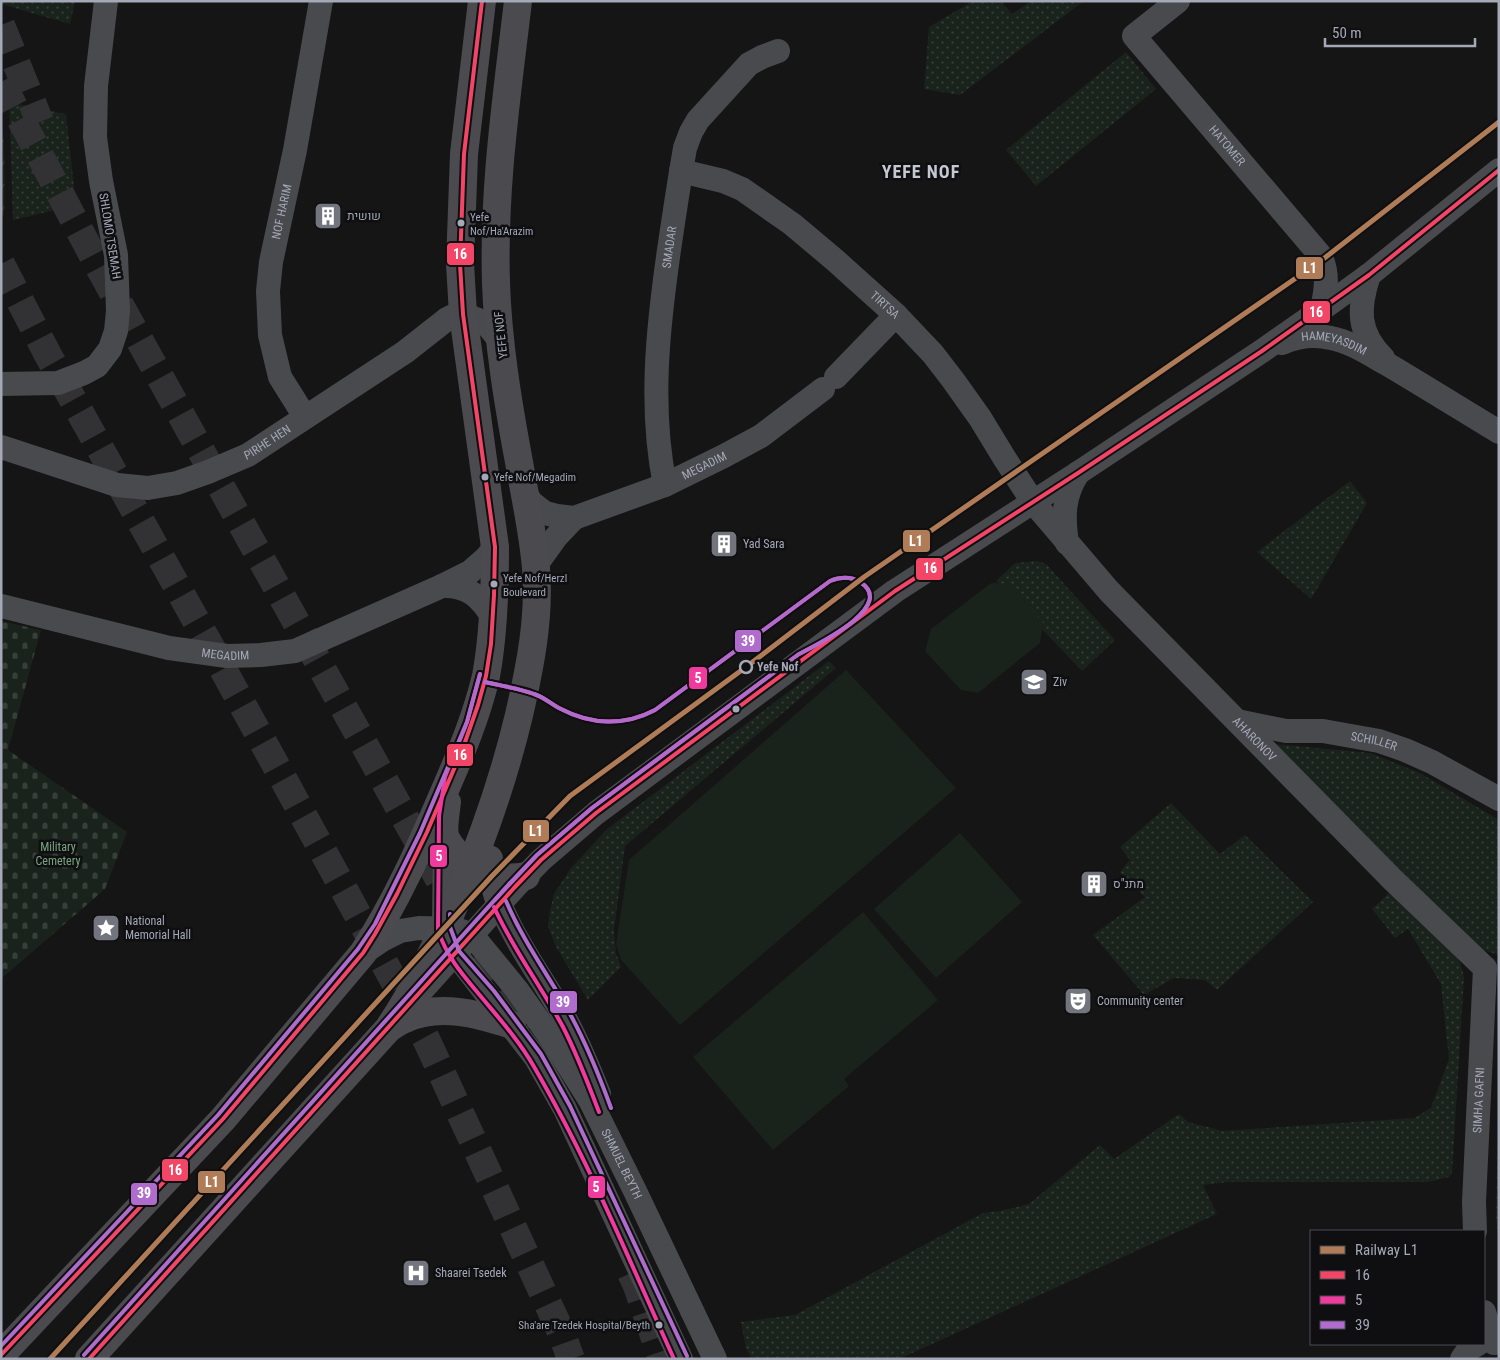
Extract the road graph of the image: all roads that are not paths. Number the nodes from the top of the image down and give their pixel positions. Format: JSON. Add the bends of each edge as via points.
{"nodes":[{"id":1,"x":106,"y":1,"type":"edge"},
{"id":2,"x":321,"y":1,"type":"edge"},
{"id":3,"x":482,"y":1,"type":"edge"},
{"id":4,"x":518,"y":1,"type":"edge"},
{"id":5,"x":1178,"y":1,"type":"edge"},
{"id":6,"x":778,"y":51,"type":"dead end"},
{"id":7,"x":1499,"y":170,"type":"edge"},
{"id":8,"x":681,"y":171,"type":"junction"},
{"id":9,"x":1369,"y":275,"type":"junction"},
{"id":10,"x":1322,"y":309,"type":"junction"},
{"id":11,"x":463,"y":314,"type":"junction"},
{"id":12,"x":891,"y":321,"type":"junction"},
{"id":13,"x":501,"y":342,"type":"junction"},
{"id":14,"x":1262,"y":351,"type":"junction"},
{"id":15,"x":1402,"y":373,"type":"junction"},
{"id":16,"x":1,"y":384,"type":"edge"},
{"id":17,"x":305,"y":417,"type":"junction"},
{"id":18,"x":1499,"y":432,"type":"edge"},
{"id":19,"x":1,"y":447,"type":"edge"},
{"id":20,"x":1078,"y":473,"type":"junction"},
{"id":21,"x":665,"y":485,"type":"junction"},
{"id":22,"x":524,"y":492,"type":"junction"},
{"id":23,"x":1034,"y":502,"type":"junction"},
{"id":24,"x":574,"y":518,"type":"junction"},
{"id":25,"x":1067,"y":543,"type":"junction"},
{"id":26,"x":495,"y":547,"type":"junction"},
{"id":27,"x":536,"y":565,"type":"junction"},
{"id":28,"x":442,"y":586,"type":"junction"},
{"id":29,"x":1,"y":606,"type":"edge"},
{"id":30,"x":493,"y":618,"type":"junction"},
{"id":31,"x":1237,"y":721,"type":"junction"},
{"id":32,"x":450,"y":778,"type":"junction"},
{"id":33,"x":1499,"y":799,"type":"edge"},
{"id":34,"x":445,"y":836,"type":"junction"},
{"id":35,"x":481,"y":871,"type":"junction"},
{"id":36,"x":526,"y":876,"type":"junction"},
{"id":37,"x":500,"y":904,"type":"junction"},
{"id":38,"x":444,"y":928,"type":"junction"},
{"id":39,"x":472,"y":935,"type":"junction"},
{"id":40,"x":363,"y":953,"type":"junction"},
{"id":41,"x":454,"y":954,"type":"junction"},
{"id":42,"x":1492,"y":967,"type":"edge"},
{"id":43,"x":512,"y":1025,"type":"junction"},
{"id":44,"x":388,"y":1029,"type":"junction"},
{"id":45,"x":635,"y":1191,"type":"junction"},
{"id":46,"x":1475,"y":1230,"type":"edge"},
{"id":47,"x":1,"y":1355,"type":"edge"},
{"id":48,"x":89,"y":1359,"type":"edge"},
{"id":49,"x":681,"y":1359,"type":"edge"},
{"id":50,"x":715,"y":1359,"type":"edge"}],
"edges":[{"from":1,"to":16,"type":"street","name":"SHLOMO TSEMAH","via":[[96,86],[95,137],[116,255],[116,331],[110,349],[97,366],[84,373],[58,383]]},
{"from":2,"to":17,"type":"street","name":"NOF HARIM","via":[[268,291],[270,335],[280,377]]},
{"from":3,"to":11,"type":"main road","via":[[464,154],[460,256]]},
{"from":4,"to":13,"type":"main road","name":"YEFE NOF","via":[[495,228]]},
{"from":5,"to":10,"type":"street","name":"HATOMER","via":[[1134,36],[1320,256],[1326,272]]},
{"from":6,"to":8,"type":"street","name":"SMADAR","via":[[749,64],[698,120],[685,148]]},
{"from":7,"to":9,"type":"street"},
{"from":8,"to":12,"type":"street","name":"TIRTSA","via":[[742,189],[792,224]]},
{"from":8,"to":21,"type":"street","name":"SMADAR","via":[[660,324],[656,385]]},
{"from":9,"to":10,"type":"street"},
{"from":9,"to":15,"type":"street","name":"HAMEYASDIM","via":[[1361,308],[1363,330],[1387,363]]},
{"from":10,"to":14,"type":"street"},
{"from":11,"to":13,"type":"street","via":[[488,327]]},
{"from":11,"to":17,"type":"street","name":"PIRHE HEN","via":[[447,319],[405,352]]},
{"from":11,"to":26,"type":"main road"},
{"from":12,"to":21,"type":"street","name":"MEGADIM","via":[[829,383],[761,436]]},
{"from":12,"to":23,"type":"street","name":"TIRTSA","via":[[933,354],[980,418]]},
{"from":13,"to":22,"type":"main road","name":"YEFE NOF"},
{"from":14,"to":15,"type":"street","name":"HAMEYASDIM","via":[[1305,336],[1328,337],[1356,346]]},
{"from":14,"to":20,"type":"street"},
{"from":15,"to":18,"type":"street","name":"HAMEYASDIM"},
{"from":17,"to":19,"type":"street","name":"PIRHE HEN","via":[[248,455],[177,483],[148,488],[118,485]]},
{"from":20,"to":23,"type":"street"},
{"from":20,"to":25,"type":"street","via":[[1066,500]]},
{"from":21,"to":24,"type":"street","name":"MEGADIM"},
{"from":22,"to":24,"type":"street","via":[[545,512]]},
{"from":22,"to":27,"type":"main road","name":"YEFE NOF"},
{"from":23,"to":25,"type":"street","name":"AHARONOV"},
{"from":23,"to":36,"type":"street","via":[[870,609],[596,813]]},
{"from":24,"to":27,"type":"street","name":"MEGADIM","via":[[556,536]]},
{"from":25,"to":31,"type":"street","name":"AHARONOV","via":[[1108,591]]},
{"from":26,"to":28,"type":"street","name":"MEGADIM","via":[[470,572]]},
{"from":26,"to":30,"type":"main road"},
{"from":27,"to":35,"type":"main road","name":"YEFE NOF","via":[[536,613],[530,666],[510,752],[488,821]]},
{"from":28,"to":29,"type":"street","name":"MEGADIM","via":[[295,651],[261,655],[227,656],[169,648]]},
{"from":28,"to":30,"type":"street","via":[[471,592]]},
{"from":30,"to":32,"type":"main road","via":[[483,685],[473,724]]},
{"from":31,"to":33,"type":"street","name":"SCHILLER","via":[[1286,731],[1323,731],[1379,741],[1432,762]]},
{"from":31,"to":42,"type":"street","name":"AHARONOV","via":[[1393,880]]},
{"from":32,"to":34,"type":"main road"},
{"from":32,"to":40,"type":"main road","via":[[426,836],[380,927]]},
{"from":34,"to":35,"type":"main road","via":[[453,849]]},
{"from":34,"to":38,"type":"street"},
{"from":35,"to":36,"type":"main road","via":[[515,878]]},
{"from":35,"to":37,"type":"main road"},
{"from":35,"to":38,"type":"main road","name":"YEFE NOF"},
{"from":36,"to":37,"type":"street"},
{"from":37,"to":39,"type":"street"},
{"from":37,"to":45,"type":"street","via":[[508,924],[580,1048]]},
{"from":38,"to":39,"type":"street"},
{"from":38,"to":40,"type":"street","via":[[400,931]]},
{"from":38,"to":41,"type":"street"},
{"from":38,"to":44,"type":"main road","name":"YEFE NOF","via":[[417,984]]},
{"from":39,"to":41,"type":"street"},
{"from":39,"to":45,"type":"street","name":"SHMUEL BEYTH","via":[[553,1041],[590,1100]]},
{"from":40,"to":47,"type":"main road","via":[[223,1119]]},
{"from":41,"to":43,"type":"street"},
{"from":41,"to":44,"type":"street"},
{"from":42,"to":46,"type":"street","name":"SIMHA GAFNI","via":[[1474,1202]]},
{"from":43,"to":44,"type":"main road","via":[[480,1015],[432,1010]]},
{"from":43,"to":49,"type":"street","via":[[536,1058],[565,1109]]},
{"from":44,"to":48,"type":"main road"},
{"from":45,"to":50,"type":"street","name":"SHMUEL BEYTH"}]}
